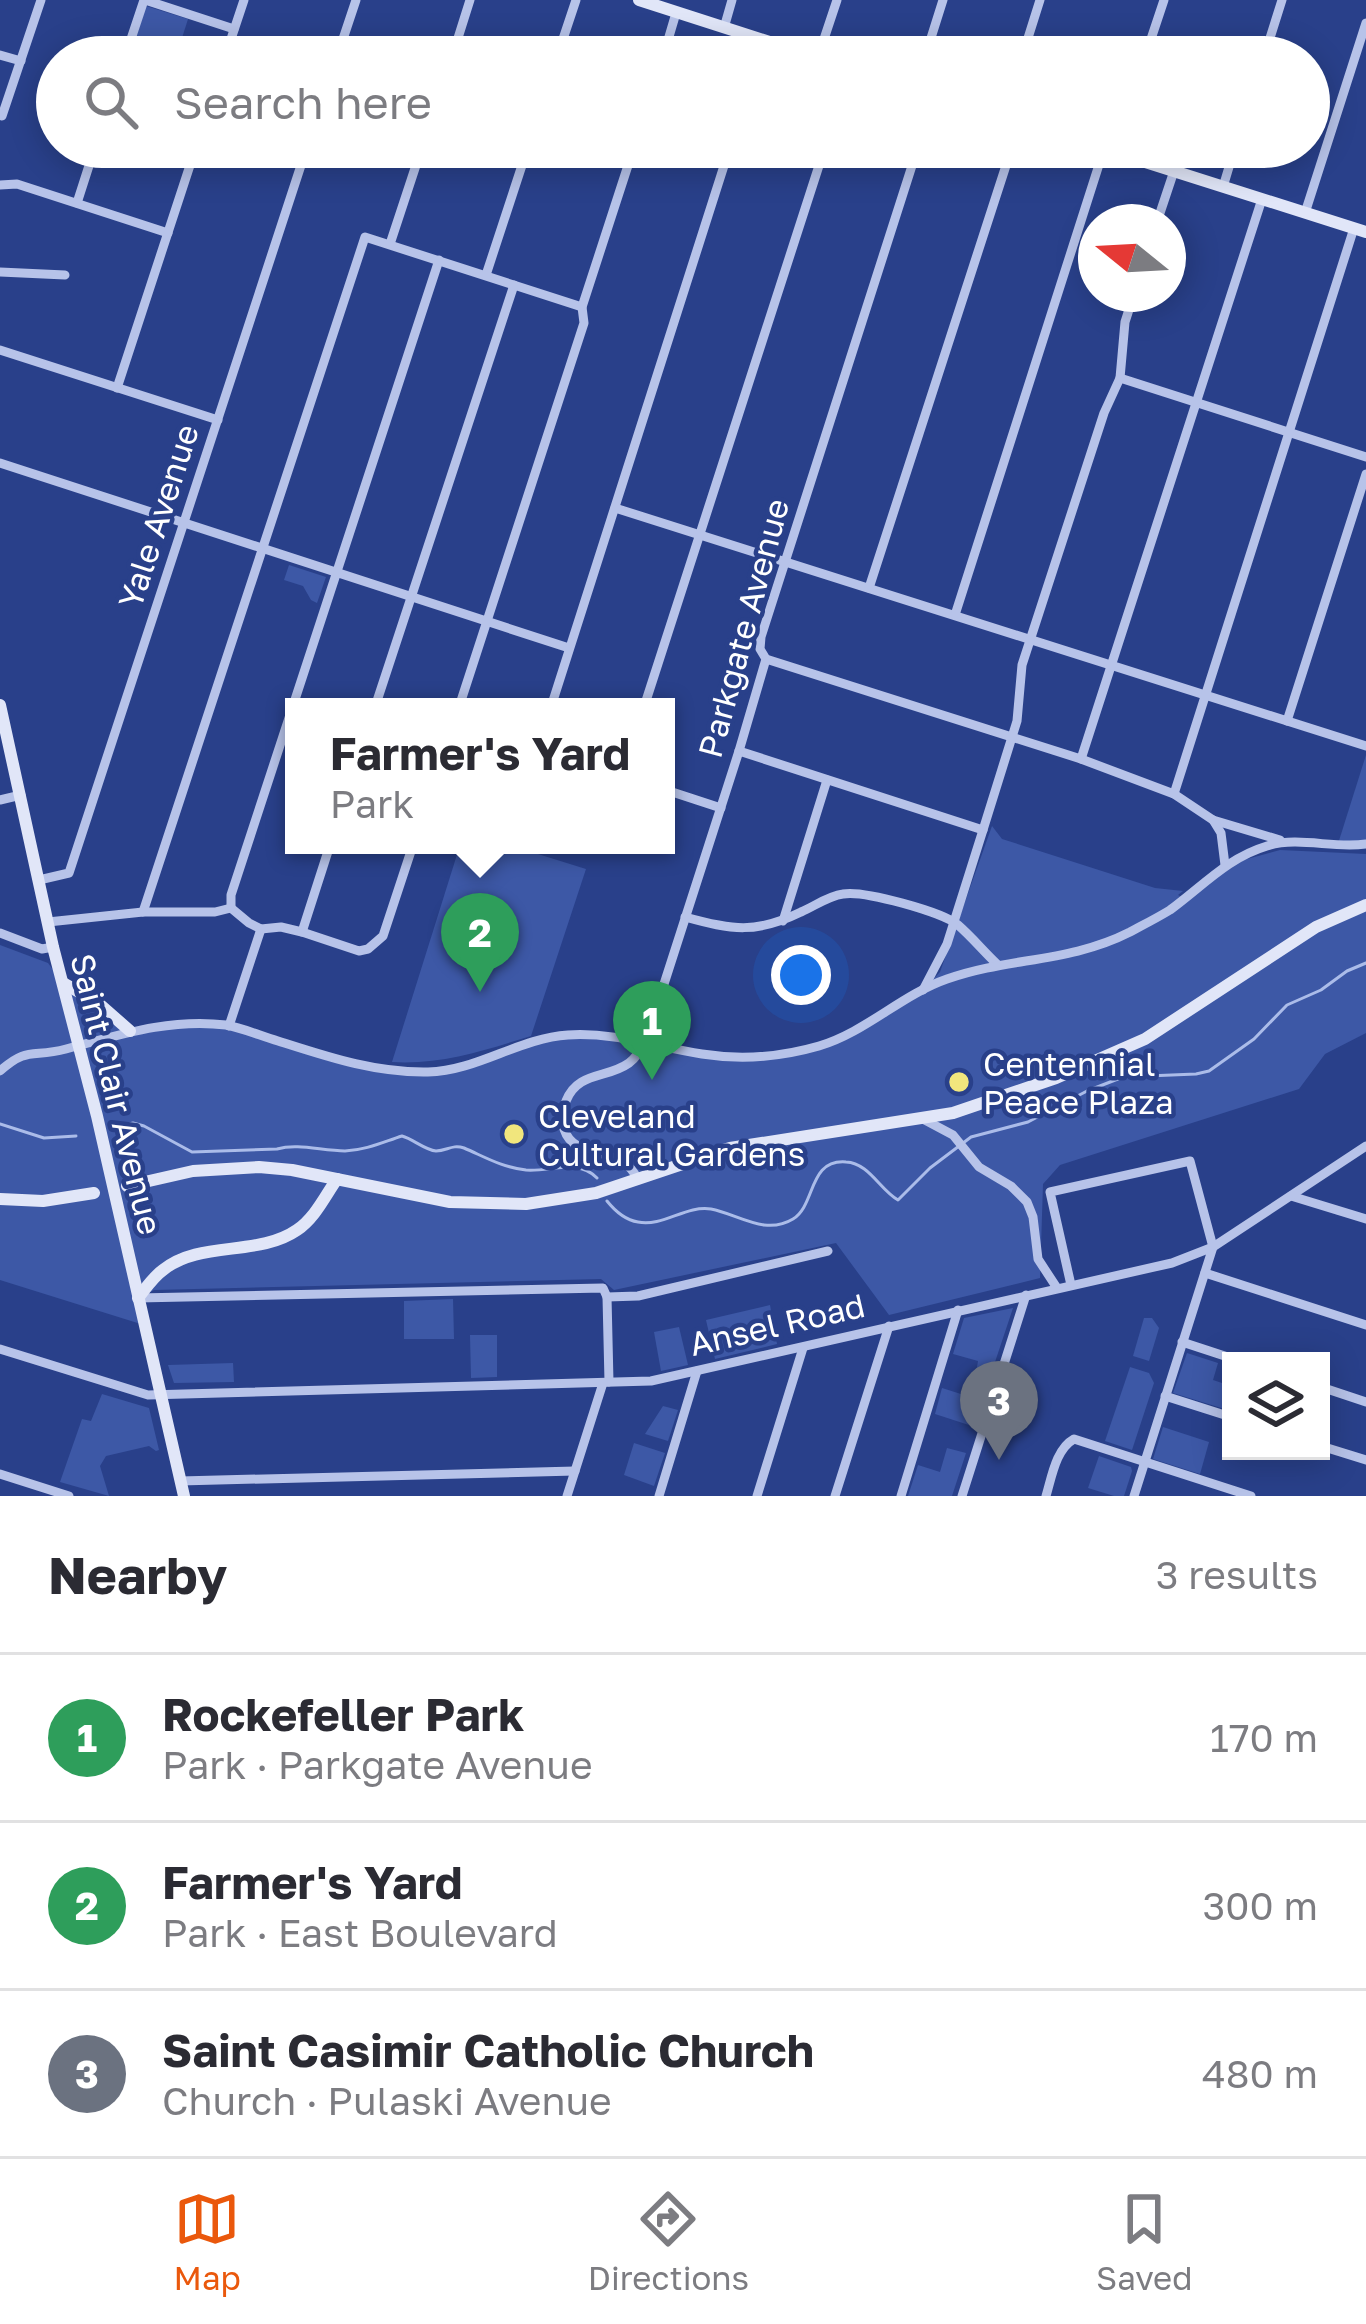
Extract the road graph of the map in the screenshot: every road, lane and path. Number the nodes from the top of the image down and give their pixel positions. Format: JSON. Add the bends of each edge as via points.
{"nodes":[{"id":1,"x":40,"y":0,"type":"edge"},
{"id":2,"x":145,"y":0,"type":"edge"},
{"id":3,"x":244,"y":0,"type":"edge"},
{"id":4,"x":356,"y":0,"type":"edge"},
{"id":5,"x":470,"y":0,"type":"edge"},
{"id":6,"x":576,"y":0,"type":"edge"},
{"id":7,"x":639,"y":0,"type":"edge"},
{"id":8,"x":732,"y":0,"type":"edge"},
{"id":9,"x":837,"y":0,"type":"edge"},
{"id":10,"x":943,"y":0,"type":"edge"},
{"id":11,"x":1040,"y":0,"type":"edge"},
{"id":12,"x":1164,"y":0,"type":"edge"},
{"id":13,"x":1282,"y":0,"type":"edge"},
{"id":14,"x":671,"y":7,"type":"edge"},
{"id":15,"x":1366,"y":23,"type":"edge"},
{"id":16,"x":724,"y":28,"type":"junction"},
{"id":17,"x":234,"y":29,"type":"junction"},
{"id":18,"x":132,"y":36,"type":"edge"},
{"id":19,"x":232,"y":36,"type":"edge"},
{"id":20,"x":344,"y":36,"type":"edge"},
{"id":21,"x":459,"y":36,"type":"edge"},
{"id":22,"x":564,"y":36,"type":"edge"},
{"id":23,"x":740,"y":36,"type":"edge"},
{"id":24,"x":824,"y":36,"type":"edge"},
{"id":25,"x":932,"y":36,"type":"edge"},
{"id":26,"x":1029,"y":36,"type":"edge"},
{"id":27,"x":1152,"y":36,"type":"edge"},
{"id":28,"x":1271,"y":36,"type":"edge"},
{"id":29,"x":0,"y":55,"type":"edge"},
{"id":30,"x":21,"y":61,"type":"junction"},
{"id":31,"x":2,"y":116,"type":"edge"},
{"id":32,"x":1330,"y":135,"type":"edge"},
{"id":33,"x":88,"y":168,"type":"edge"},
{"id":34,"x":189,"y":168,"type":"edge"},
{"id":35,"x":301,"y":168,"type":"edge"},
{"id":36,"x":415,"y":168,"type":"edge"},
{"id":37,"x":521,"y":168,"type":"edge"},
{"id":38,"x":627,"y":168,"type":"edge"},
{"id":39,"x":723,"y":168,"type":"edge"},
{"id":40,"x":818,"y":168,"type":"edge"},
{"id":41,"x":911,"y":168,"type":"edge"},
{"id":42,"x":1005,"y":168,"type":"edge"},
{"id":43,"x":1102,"y":168,"type":"edge"},
{"id":44,"x":1165,"y":168,"type":"edge"},
{"id":45,"x":1229,"y":168,"type":"edge"},
{"id":46,"x":1319,"y":168,"type":"edge"},
{"id":47,"x":1174,"y":171,"type":"junction"},
{"id":48,"x":0,"y":185,"type":"edge"},
{"id":49,"x":1223,"y":187,"type":"junction"},
{"id":50,"x":1262,"y":199,"type":"junction"},
{"id":51,"x":77,"y":203,"type":"junction"},
{"id":52,"x":1163,"y":204,"type":"edge"},
{"id":53,"x":1305,"y":213,"type":"junction"},
{"id":54,"x":1360,"y":230,"type":"edge"},
{"id":55,"x":168,"y":233,"type":"junction"},
{"id":56,"x":390,"y":244,"type":"junction"},
{"id":57,"x":440,"y":260,"type":"junction"},
{"id":58,"x":0,"y":272,"type":"edge"},
{"id":59,"x":65,"y":275,"type":"dead end"},
{"id":60,"x":486,"y":275,"type":"junction"},
{"id":61,"x":514,"y":285,"type":"junction"},
{"id":62,"x":582,"y":307,"type":"junction"},
{"id":63,"x":1128,"y":312,"type":"edge"},
{"id":64,"x":0,"y":350,"type":"edge"},
{"id":65,"x":1120,"y":379,"type":"junction"},
{"id":66,"x":117,"y":388,"type":"junction"},
{"id":67,"x":1197,"y":402,"type":"junction"},
{"id":68,"x":218,"y":420,"type":"junction"},
{"id":69,"x":1288,"y":433,"type":"junction"},
{"id":70,"x":1366,"y":457,"type":"edge"},
{"id":71,"x":0,"y":463,"type":"edge"},
{"id":72,"x":1366,"y":475,"type":"edge"},
{"id":73,"x":616,"y":508,"type":"junction"},
{"id":74,"x":183,"y":523,"type":"junction"},
{"id":75,"x":699,"y":534,"type":"junction"},
{"id":76,"x":262,"y":549,"type":"junction"},
{"id":77,"x":784,"y":562,"type":"junction"},
{"id":78,"x":336,"y":572,"type":"junction"},
{"id":79,"x":869,"y":588,"type":"junction"},
{"id":80,"x":411,"y":597,"type":"junction"},
{"id":81,"x":955,"y":615,"type":"junction"},
{"id":82,"x":487,"y":621,"type":"junction"},
{"id":83,"x":1032,"y":639,"type":"junction"},
{"id":84,"x":569,"y":648,"type":"junction"},
{"id":85,"x":766,"y":659,"type":"junction"},
{"id":86,"x":1112,"y":666,"type":"junction"},
{"id":87,"x":1204,"y":695,"type":"junction"},
{"id":88,"x":295,"y":698,"type":"edge"},
{"id":89,"x":378,"y":698,"type":"edge"},
{"id":90,"x":462,"y":698,"type":"edge"},
{"id":91,"x":554,"y":698,"type":"edge"},
{"id":92,"x":647,"y":698,"type":"edge"},
{"id":93,"x":1,"y":713,"type":"edge"},
{"id":94,"x":1287,"y":721,"type":"junction"},
{"id":95,"x":285,"y":729,"type":"edge"},
{"id":96,"x":1012,"y":738,"type":"junction"},
{"id":97,"x":1366,"y":746,"type":"edge"},
{"id":98,"x":740,"y":752,"type":"junction"},
{"id":99,"x":1081,"y":759,"type":"junction"},
{"id":100,"x":827,"y":780,"type":"junction"},
{"id":101,"x":675,"y":793,"type":"edge"},
{"id":102,"x":1174,"y":794,"type":"junction"},
{"id":103,"x":21,"y":796,"type":"junction"},
{"id":104,"x":0,"y":800,"type":"edge"},
{"id":105,"x":721,"y":808,"type":"junction"},
{"id":106,"x":1214,"y":820,"type":"junction"},
{"id":107,"x":983,"y":830,"type":"junction"},
{"id":108,"x":1284,"y":841,"type":"junction"},
{"id":109,"x":1366,"y":844,"type":"edge"},
{"id":110,"x":327,"y":854,"type":"edge"},
{"id":111,"x":410,"y":854,"type":"edge"},
{"id":112,"x":1225,"y":865,"type":"junction"},
{"id":113,"x":39,"y":880,"type":"junction"},
{"id":114,"x":1366,"y":905,"type":"edge"},
{"id":115,"x":231,"y":908,"type":"junction"},
{"id":116,"x":143,"y":912,"type":"junction"},
{"id":117,"x":686,"y":917,"type":"junction"},
{"id":118,"x":783,"y":921,"type":"junction"},
{"id":119,"x":954,"y":921,"type":"junction"},
{"id":120,"x":48,"y":922,"type":"junction"},
{"id":121,"x":261,"y":929,"type":"junction"},
{"id":122,"x":302,"y":932,"type":"junction"},
{"id":123,"x":0,"y":933,"type":"edge"},
{"id":124,"x":53,"y":947,"type":"junction"},
{"id":125,"x":997,"y":964,"type":"junction"},
{"id":126,"x":63,"y":983,"type":"junction"},
{"id":127,"x":923,"y":990,"type":"junction"},
{"id":128,"x":230,"y":1026,"type":"junction"},
{"id":129,"x":130,"y":1031,"type":"junction"},
{"id":130,"x":646,"y":1040,"type":"junction"},
{"id":131,"x":78,"y":1045,"type":"junction"},
{"id":132,"x":0,"y":1071,"type":"edge"},
{"id":133,"x":960,"y":1111,"type":"junction"},
{"id":134,"x":923,"y":1119,"type":"junction"},
{"id":135,"x":955,"y":1137,"type":"junction"},
{"id":136,"x":1366,"y":1146,"type":"edge"},
{"id":137,"x":337,"y":1179,"type":"junction"},
{"id":138,"x":638,"y":1180,"type":"junction"},
{"id":139,"x":127,"y":1186,"type":"dead end"},
{"id":140,"x":94,"y":1193,"type":"dead end"},
{"id":141,"x":1291,"y":1196,"type":"junction"},
{"id":142,"x":0,"y":1198,"type":"edge"},
{"id":143,"x":1366,"y":1219,"type":"edge"},
{"id":144,"x":1213,"y":1247,"type":"junction"},
{"id":145,"x":828,"y":1251,"type":"dead end"},
{"id":146,"x":1205,"y":1273,"type":"junction"},
{"id":147,"x":1071,"y":1285,"type":"junction"},
{"id":148,"x":1057,"y":1288,"type":"junction"},
{"id":149,"x":605,"y":1293,"type":"junction"},
{"id":150,"x":1026,"y":1295,"type":"junction"},
{"id":151,"x":139,"y":1298,"type":"junction"},
{"id":152,"x":958,"y":1310,"type":"junction"},
{"id":153,"x":1366,"y":1324,"type":"edge"},
{"id":154,"x":889,"y":1326,"type":"junction"},
{"id":155,"x":1182,"y":1342,"type":"junction"},
{"id":156,"x":803,"y":1348,"type":"junction"},
{"id":157,"x":0,"y":1349,"type":"edge"},
{"id":158,"x":1222,"y":1355,"type":"edge"},
{"id":159,"x":697,"y":1371,"type":"junction"},
{"id":160,"x":606,"y":1383,"type":"junction"},
{"id":161,"x":1330,"y":1390,"type":"edge"},
{"id":162,"x":160,"y":1394,"type":"junction"},
{"id":163,"x":1165,"y":1396,"type":"junction"},
{"id":164,"x":1366,"y":1402,"type":"edge"},
{"id":165,"x":1222,"y":1414,"type":"edge"},
{"id":166,"x":1330,"y":1449,"type":"edge"},
{"id":167,"x":1366,"y":1460,"type":"edge"},
{"id":168,"x":1145,"y":1462,"type":"junction"},
{"id":169,"x":575,"y":1471,"type":"junction"},
{"id":170,"x":0,"y":1474,"type":"edge"},
{"id":171,"x":180,"y":1481,"type":"junction"},
{"id":172,"x":38,"y":1491,"type":"edge"},
{"id":173,"x":69,"y":1496,"type":"edge"},
{"id":174,"x":184,"y":1496,"type":"edge"},
{"id":175,"x":567,"y":1496,"type":"edge"},
{"id":176,"x":659,"y":1496,"type":"edge"},
{"id":177,"x":757,"y":1496,"type":"edge"},
{"id":178,"x":836,"y":1496,"type":"edge"},
{"id":179,"x":901,"y":1496,"type":"edge"},
{"id":180,"x":962,"y":1496,"type":"edge"},
{"id":181,"x":1046,"y":1496,"type":"edge"},
{"id":182,"x":1134,"y":1496,"type":"edge"},
{"id":183,"x":1252,"y":1496,"type":"edge"}],
"edges":[{"from":1,"to":30,"type":"street"},
{"from":2,"to":17,"type":"street"},
{"from":2,"to":18,"type":"street"},
{"from":3,"to":17,"type":"street"},
{"from":4,"to":20,"type":"street"},
{"from":5,"to":21,"type":"street"},
{"from":6,"to":22,"type":"street"},
{"from":7,"to":14,"type":"main road"},
{"from":8,"to":16,"type":"street"},
{"from":9,"to":24,"type":"street"},
{"from":10,"to":25,"type":"street"},
{"from":11,"to":26,"type":"street"},
{"from":12,"to":27,"type":"street"},
{"from":13,"to":28,"type":"street"},
{"from":14,"to":16,"type":"main road"},
{"from":15,"to":32,"type":"street"},
{"from":16,"to":23,"type":"main road"},
{"from":17,"to":19,"type":"street"},
{"from":29,"to":30,"type":"street"},
{"from":30,"to":31,"type":"street"},
{"from":33,"to":51,"type":"street"},
{"from":34,"to":55,"type":"street"},
{"from":35,"to":68,"type":"street","name":"Yale Avenue"},
{"from":36,"to":56,"type":"street"},
{"from":37,"to":60,"type":"street"},
{"from":38,"to":62,"type":"street"},
{"from":39,"to":73,"type":"street"},
{"from":40,"to":75,"type":"street"},
{"from":41,"to":77,"type":"street","name":"Parkgate Avenue"},
{"from":42,"to":79,"type":"street"},
{"from":43,"to":81,"type":"street"},
{"from":44,"to":47,"type":"main road"},
{"from":45,"to":49,"type":"street"},
{"from":46,"to":53,"type":"street"},
{"from":47,"to":49,"type":"main road"},
{"from":47,"to":52,"type":"street"},
{"from":48,"to":51,"type":"street"},
{"from":49,"to":50,"type":"main road"},
{"from":50,"to":53,"type":"main road"},
{"from":50,"to":67,"type":"street"},
{"from":51,"to":55,"type":"street"},
{"from":53,"to":54,"type":"main road"},
{"from":54,"to":69,"type":"street"},
{"from":55,"to":66,"type":"street"},
{"from":56,"to":57,"type":"street"},
{"from":56,"to":76,"type":"street","via":[[364,237]]},
{"from":57,"to":60,"type":"street"},
{"from":57,"to":78,"type":"street"},
{"from":58,"to":59,"type":"street"},
{"from":60,"to":61,"type":"street"},
{"from":61,"to":62,"type":"street"},
{"from":61,"to":80,"type":"street"},
{"from":62,"to":82,"type":"street","via":[[584,323]]},
{"from":63,"to":65,"type":"street"},
{"from":64,"to":66,"type":"street"},
{"from":65,"to":67,"type":"street"},
{"from":65,"to":83,"type":"street"},
{"from":66,"to":68,"type":"street"},
{"from":67,"to":69,"type":"street"},
{"from":67,"to":86,"type":"street"},
{"from":68,"to":74,"type":"street","name":"Yale Avenue"},
{"from":69,"to":70,"type":"street"},
{"from":69,"to":87,"type":"street"},
{"from":71,"to":74,"type":"street"},
{"from":72,"to":94,"type":"street"},
{"from":73,"to":75,"type":"street"},
{"from":73,"to":84,"type":"street"},
{"from":74,"to":76,"type":"street"},
{"from":74,"to":113,"type":"street","name":"Yale Avenue","via":[[69,873]]},
{"from":75,"to":77,"type":"street"},
{"from":75,"to":92,"type":"street"},
{"from":76,"to":78,"type":"street"},
{"from":76,"to":116,"type":"street"},
{"from":77,"to":79,"type":"street"},
{"from":77,"to":85,"type":"street","name":"Parkgate Avenue","via":[[761,637]]},
{"from":78,"to":80,"type":"street"},
{"from":78,"to":88,"type":"street"},
{"from":79,"to":81,"type":"street"},
{"from":80,"to":82,"type":"street"},
{"from":80,"to":89,"type":"street"},
{"from":81,"to":83,"type":"street"},
{"from":82,"to":84,"type":"street"},
{"from":82,"to":90,"type":"street"},
{"from":83,"to":86,"type":"street"},
{"from":83,"to":96,"type":"street"},
{"from":84,"to":91,"type":"street"},
{"from":85,"to":96,"type":"street"},
{"from":85,"to":98,"type":"street","name":"Parkgate Avenue"},
{"from":86,"to":87,"type":"street"},
{"from":86,"to":99,"type":"street"},
{"from":87,"to":94,"type":"street"},
{"from":87,"to":102,"type":"street"},
{"from":93,"to":103,"type":"main road","name":"Saint Clair Avenue"},
{"from":94,"to":97,"type":"street"},
{"from":95,"to":115,"type":"street"},
{"from":96,"to":99,"type":"street"},
{"from":96,"to":107,"type":"street"},
{"from":98,"to":100,"type":"street"},
{"from":98,"to":105,"type":"street","name":"Parkgate Avenue"},
{"from":99,"to":102,"type":"street"},
{"from":100,"to":107,"type":"street"},
{"from":100,"to":118,"type":"street"},
{"from":101,"to":105,"type":"street"},
{"from":102,"to":106,"type":"street"},
{"from":103,"to":104,"type":"street"},
{"from":103,"to":113,"type":"main road","name":"Saint Clair Avenue"},
{"from":105,"to":117,"type":"street","name":"Parkgate Avenue"},
{"from":106,"to":108,"type":"street"},
{"from":106,"to":112,"type":"street"},
{"from":107,"to":119,"type":"street"},
{"from":108,"to":109,"type":"street"},
{"from":108,"to":112,"type":"street"},
{"from":110,"to":122,"type":"street"},
{"from":111,"to":122,"type":"street","via":[[377,944],[359,951]]},
{"from":112,"to":125,"type":"street","via":[[1166,913],[1104,944]]},
{"from":113,"to":120,"type":"main road","name":"Saint Clair Avenue"},
{"from":114,"to":133,"type":"main road","via":[[1316,927],[1136,1044]]},
{"from":115,"to":116,"type":"street"},
{"from":115,"to":121,"type":"street"},
{"from":116,"to":120,"type":"street"},
{"from":117,"to":118,"type":"street","via":[[741,929]]},
{"from":117,"to":130,"type":"street","name":"Parkgate Avenue"},
{"from":118,"to":119,"type":"street","via":[[845,893]]},
{"from":119,"to":125,"type":"street"},
{"from":119,"to":127,"type":"street"},
{"from":120,"to":124,"type":"main road","name":"Saint Clair Avenue"},
{"from":121,"to":122,"type":"street"},
{"from":121,"to":128,"type":"street"},
{"from":123,"to":124,"type":"street"},
{"from":124,"to":126,"type":"main road","name":"Saint Clair Avenue"},
{"from":125,"to":127,"type":"street"},
{"from":126,"to":129,"type":"main road"},
{"from":126,"to":131,"type":"main road","name":"Saint Clair Avenue"},
{"from":127,"to":130,"type":"street","via":[[838,1039],[780,1054],[721,1056]]},
{"from":128,"to":129,"type":"street"},
{"from":128,"to":130,"type":"street","via":[[399,1072],[451,1070],[563,1035]]},
{"from":129,"to":131,"type":"street"},
{"from":130,"to":138,"type":"street","via":[[626,1065],[577,1085],[562,1117],[573,1142],[622,1160]]},
{"from":131,"to":132,"type":"street","via":[[11,1053]]},
{"from":131,"to":151,"type":"main road","name":"Saint Clair Avenue"},
{"from":133,"to":134,"type":"main road"},
{"from":133,"to":135,"type":"street"},
{"from":134,"to":135,"type":"street"},
{"from":134,"to":138,"type":"main road","via":[[730,1148]]},
{"from":135,"to":148,"type":"street","via":[[979,1167],[1027,1202],[1038,1259]]},
{"from":136,"to":141,"type":"street","name":"Ansel Road"},
{"from":137,"to":138,"type":"main road","via":[[481,1204],[526,1204]]},
{"from":137,"to":139,"type":"main road","via":[[225,1168]]},
{"from":137,"to":151,"type":"main road","via":[[294,1232],[178,1261]]},
{"from":140,"to":142,"type":"main road"},
{"from":141,"to":143,"type":"street"},
{"from":141,"to":144,"type":"street","name":"Ansel Road"},
{"from":144,"to":146,"type":"street"},
{"from":144,"to":147,"type":"street","name":"Ansel Road"},
{"from":144,"to":147,"type":"street","via":[[1190,1161],[1050,1192]]},
{"from":145,"to":149,"type":"street","via":[[638,1296]]},
{"from":146,"to":153,"type":"street"},
{"from":146,"to":155,"type":"street"},
{"from":147,"to":148,"type":"street","name":"Ansel Road"},
{"from":148,"to":150,"type":"street","name":"Ansel Road"},
{"from":149,"to":151,"type":"street"},
{"from":149,"to":160,"type":"street"},
{"from":150,"to":152,"type":"street","name":"Ansel Road"},
{"from":150,"to":180,"type":"street"},
{"from":151,"to":162,"type":"main road","name":"Saint Clair Avenue"},
{"from":152,"to":154,"type":"street","name":"Ansel Road"},
{"from":152,"to":179,"type":"street"},
{"from":154,"to":156,"type":"street","name":"Ansel Road"},
{"from":154,"to":178,"type":"street"},
{"from":155,"to":158,"type":"street"},
{"from":155,"to":163,"type":"street"},
{"from":156,"to":159,"type":"street","name":"Ansel Road"},
{"from":156,"to":177,"type":"street"},
{"from":157,"to":162,"type":"street","name":"Ansel Road"},
{"from":159,"to":160,"type":"street","name":"Ansel Road"},
{"from":159,"to":176,"type":"street"},
{"from":160,"to":162,"type":"street","name":"Ansel Road"},
{"from":160,"to":169,"type":"street"},
{"from":161,"to":164,"type":"street"},
{"from":162,"to":171,"type":"main road","name":"Saint Clair Avenue"},
{"from":163,"to":165,"type":"street"},
{"from":163,"to":168,"type":"street"},
{"from":166,"to":167,"type":"street"},
{"from":168,"to":181,"type":"street","via":[[1075,1439],[1058,1456]]},
{"from":168,"to":182,"type":"street"},
{"from":168,"to":183,"type":"street"},
{"from":169,"to":171,"type":"street"},
{"from":169,"to":175,"type":"street"},
{"from":170,"to":172,"type":"street"},
{"from":171,"to":174,"type":"main road","name":"Saint Clair Avenue"},
{"from":172,"to":173,"type":"street"}]}
